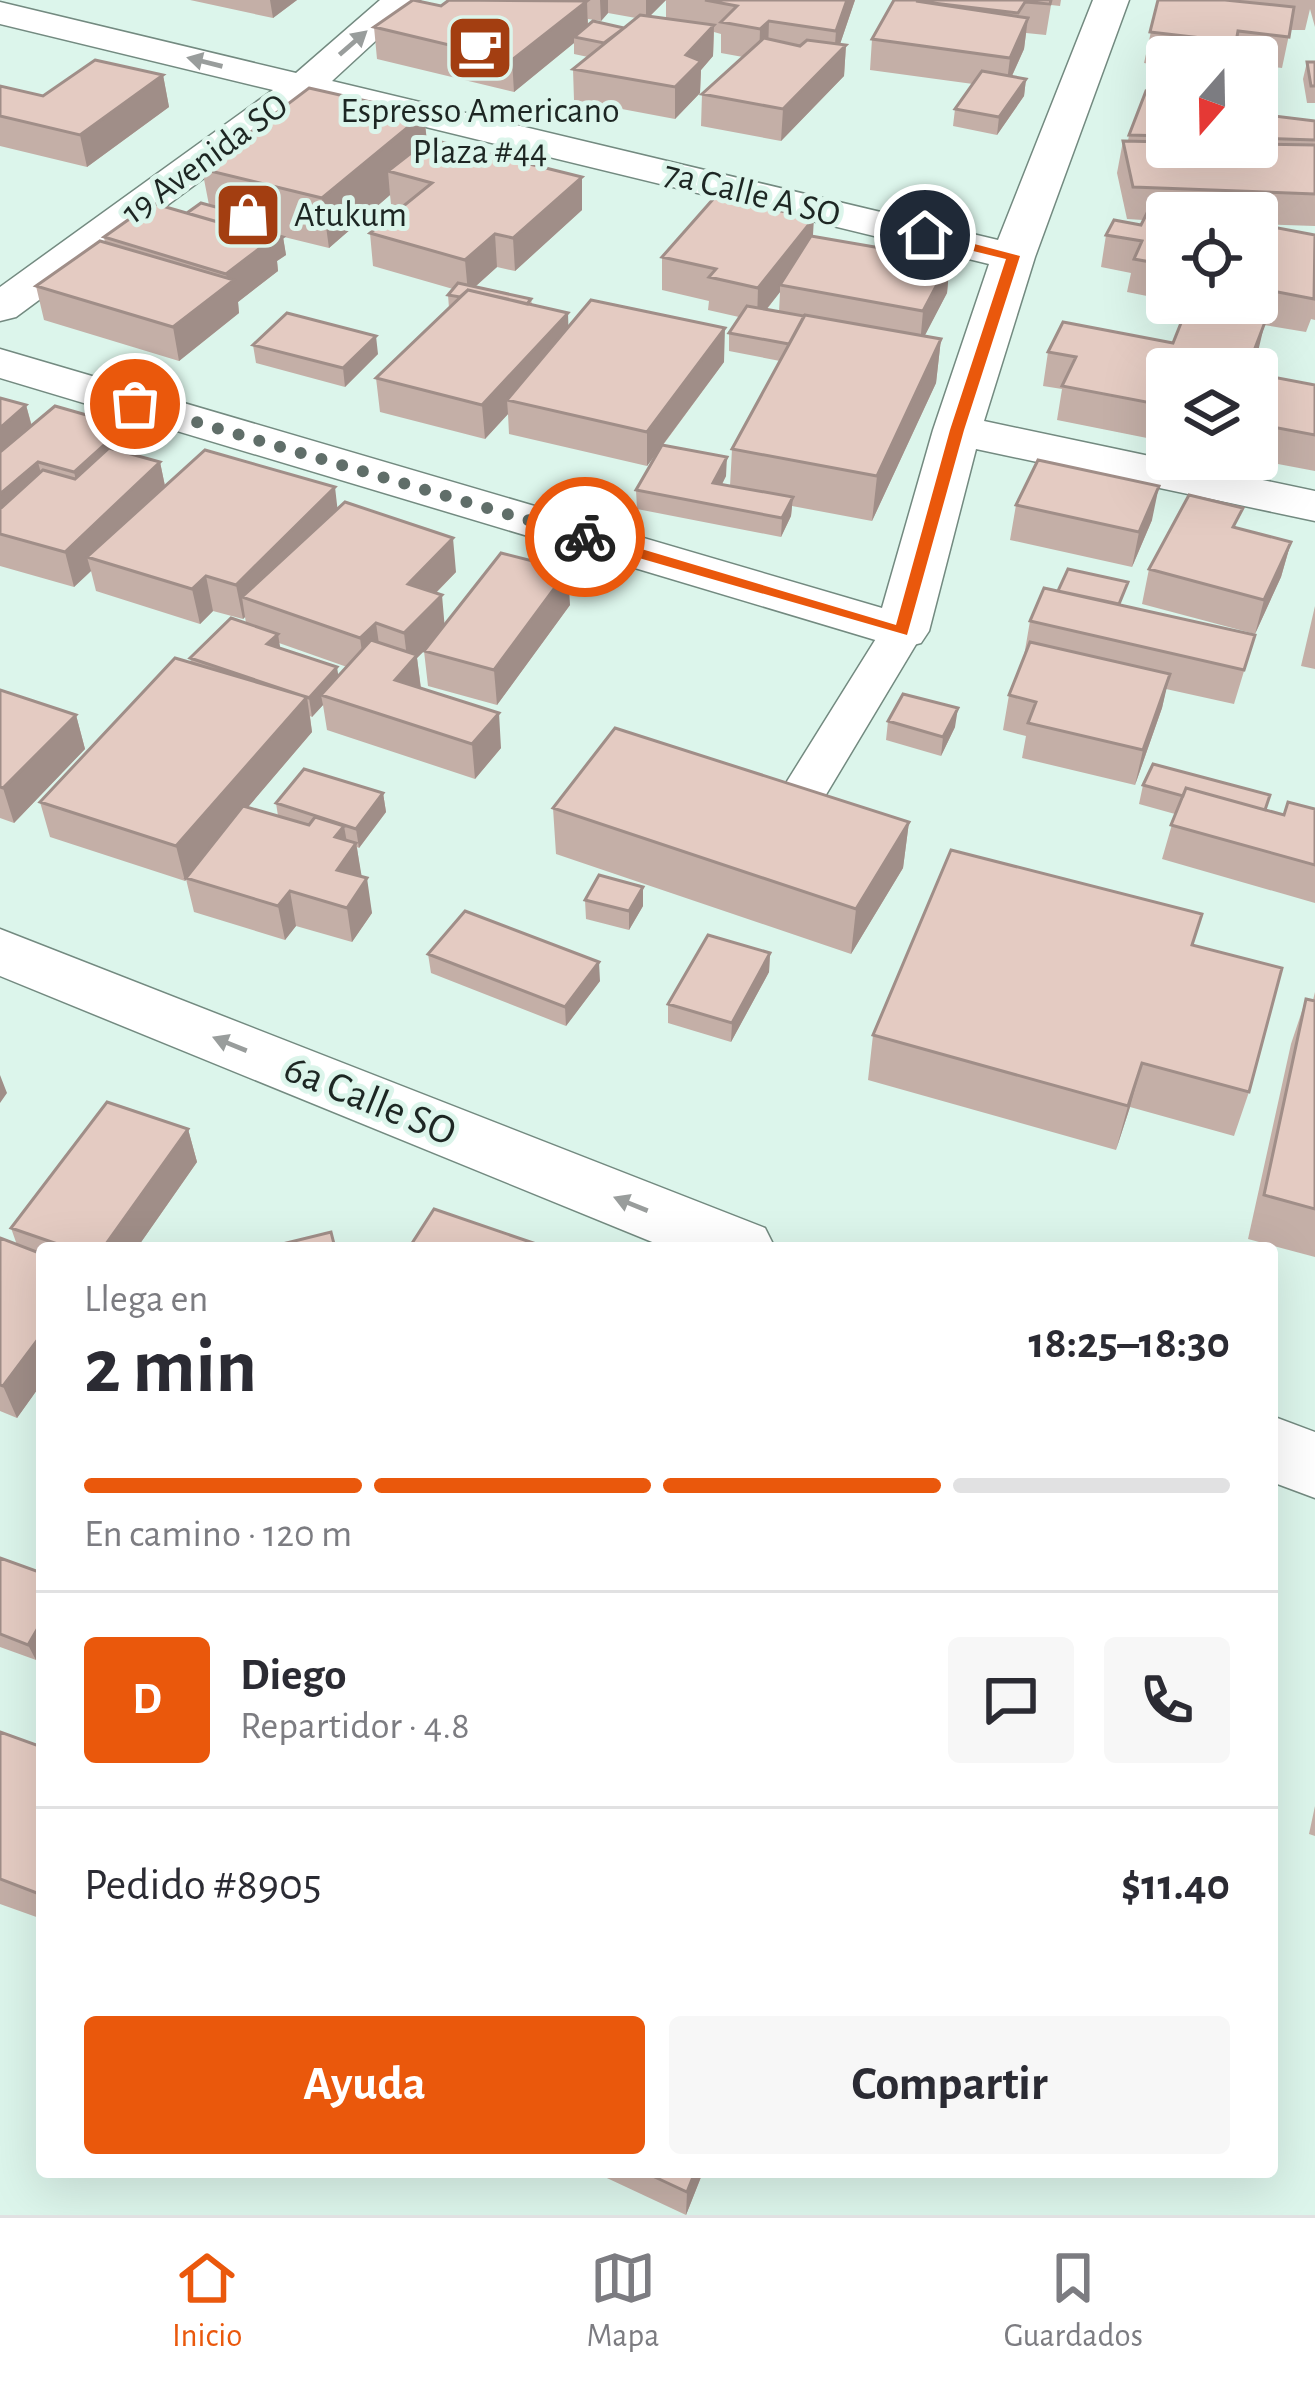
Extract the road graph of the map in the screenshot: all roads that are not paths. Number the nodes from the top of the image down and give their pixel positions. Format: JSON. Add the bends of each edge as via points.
{"nodes":[{"id":1,"x":402,"y":0,"type":"edge"},
{"id":2,"x":1111,"y":0,"type":"edge"},
{"id":3,"x":0,"y":13,"type":"edge"},
{"id":4,"x":304,"y":86,"type":"junction"},
{"id":5,"x":1013,"y":256,"type":"junction"},
{"id":6,"x":0,"y":308,"type":"edge"},
{"id":7,"x":0,"y":363,"type":"edge"},
{"id":8,"x":957,"y":430,"type":"junction"},
{"id":9,"x":1315,"y":506,"type":"edge"},
{"id":10,"x":902,"y":632,"type":"junction"},
{"id":11,"x":798,"y":802,"type":"edge"},
{"id":12,"x":0,"y":952,"type":"edge"},
{"id":13,"x":725,"y":1242,"type":"edge"},
{"id":14,"x":1278,"y":1451,"type":"edge"},
{"id":15,"x":1315,"y":1465,"type":"edge"}],
"edges":[{"from":4,"to":1,"type":"street","name":"19 Avenida SO","one_way":true},
{"from":2,"to":5,"type":"street"},
{"from":4,"to":3,"type":"street","name":"7a Calle A SO","one_way":true},
{"from":4,"to":5,"type":"street","name":"7a Calle A SO"},
{"from":4,"to":6,"type":"street","name":"19 Avenida SO"},
{"from":5,"to":8,"type":"street"},
{"from":7,"to":10,"type":"street"},
{"from":8,"to":9,"type":"street"},
{"from":8,"to":10,"type":"street"},
{"from":10,"to":11,"type":"lane"},
{"from":13,"to":12,"type":"street","name":"6a Calle SO","one_way":true},
{"from":14,"to":15,"type":"street"}]}
